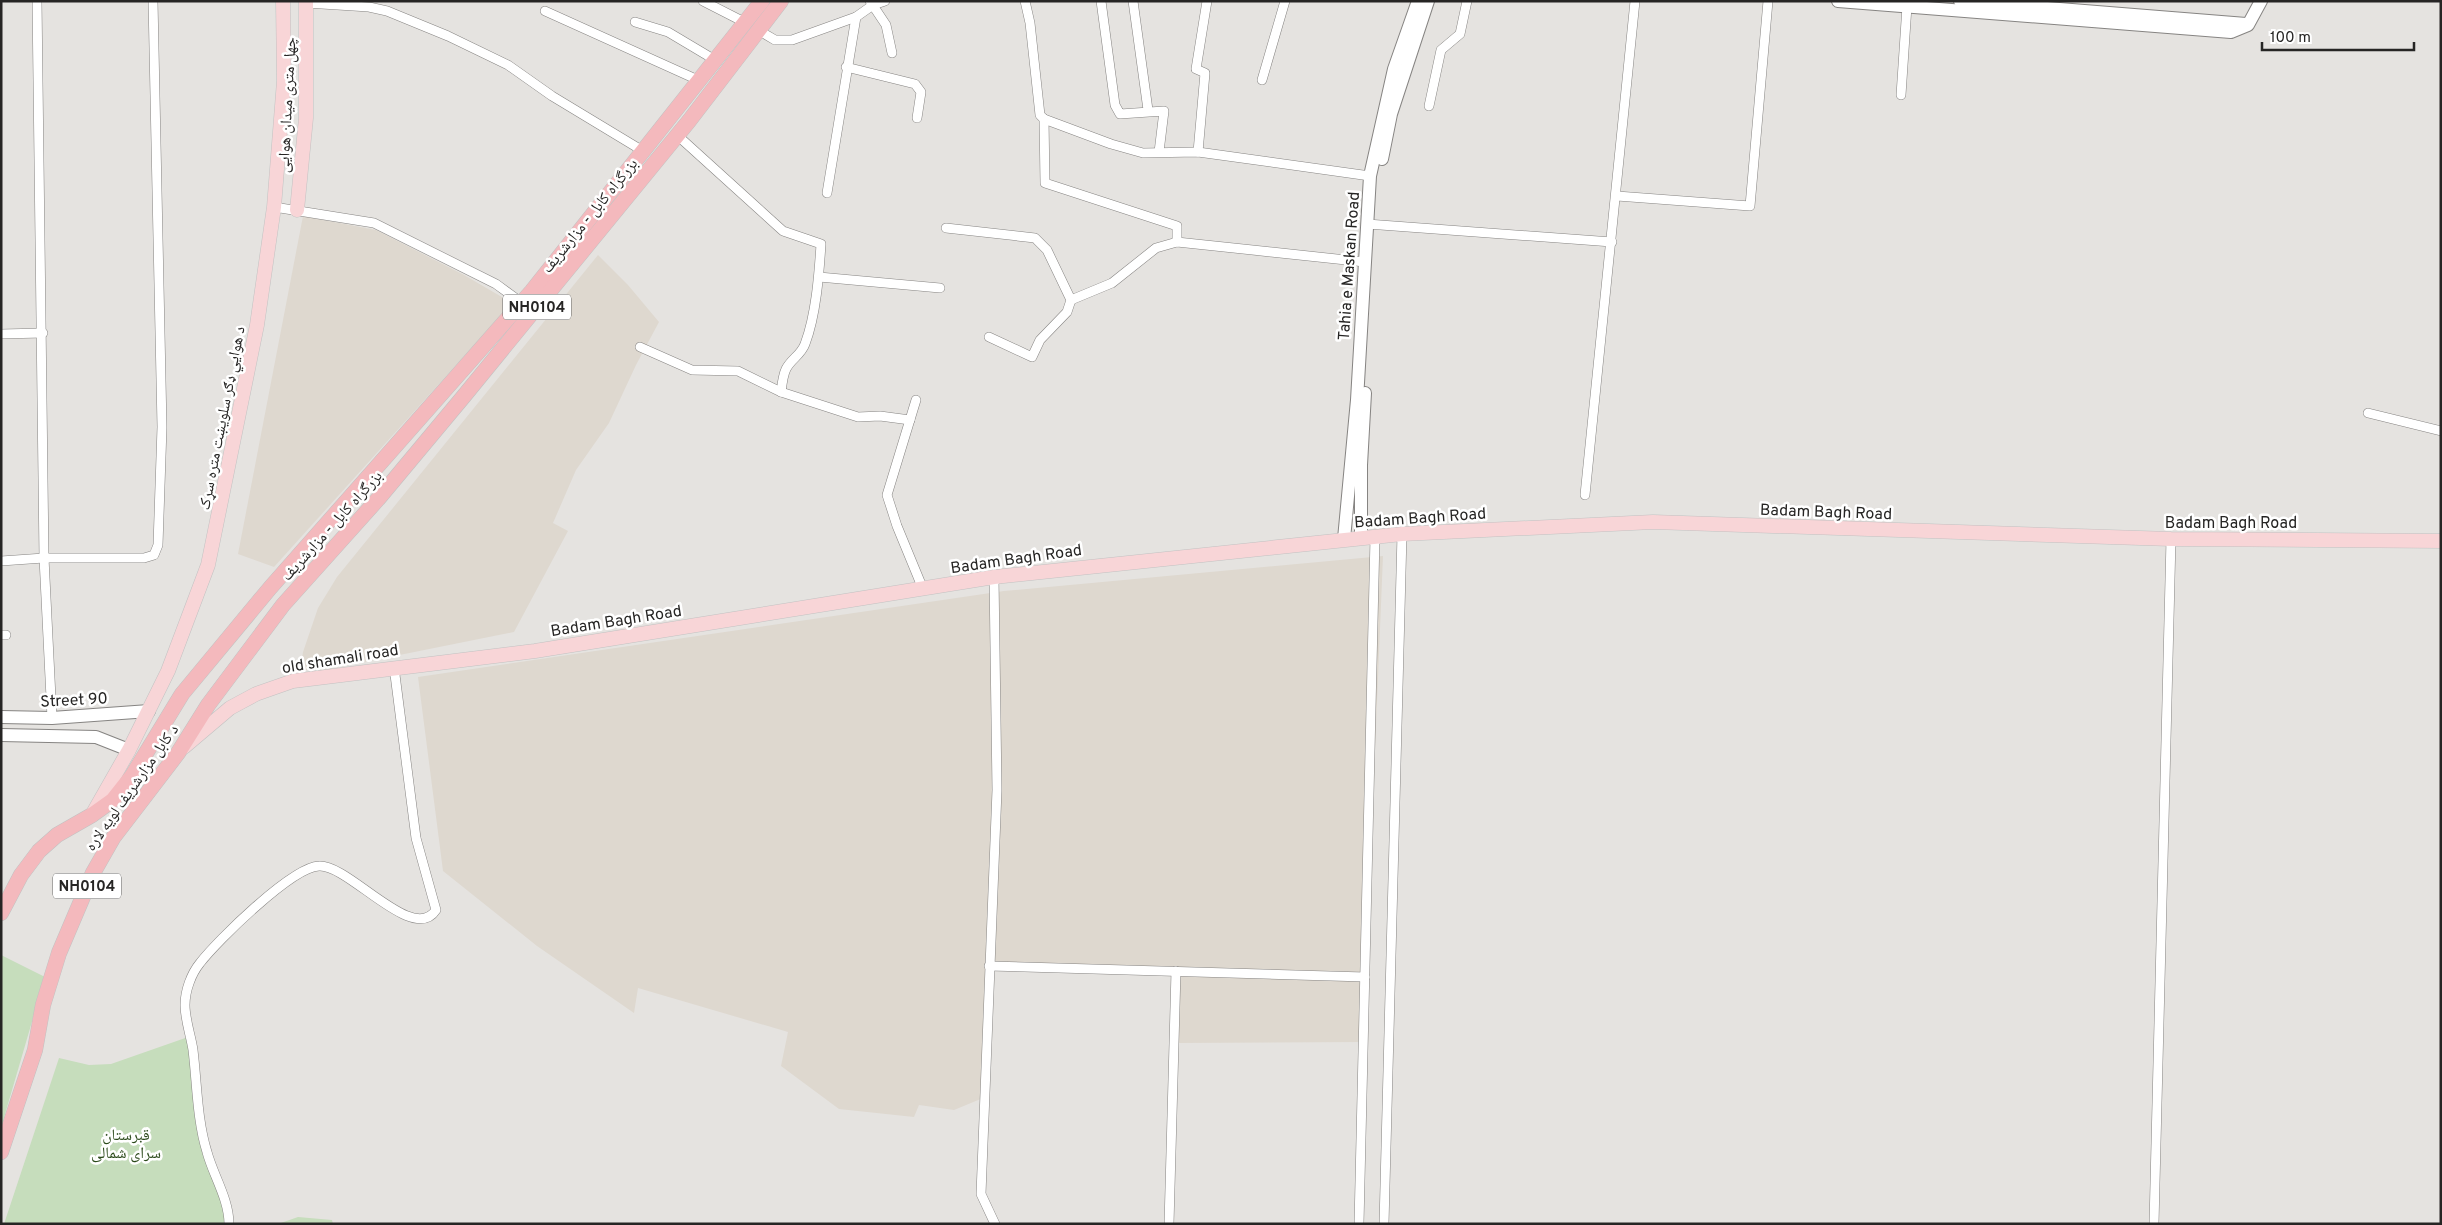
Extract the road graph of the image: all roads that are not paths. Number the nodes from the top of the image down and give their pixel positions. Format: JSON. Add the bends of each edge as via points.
{"nodes":[{"id":1,"x":37,"y":1,"type":"edge"},
{"id":2,"x":154,"y":1,"type":"edge"},
{"id":3,"x":283,"y":1,"type":"edge"},
{"id":4,"x":703,"y":1,"type":"edge"},
{"id":5,"x":762,"y":1,"type":"edge"},
{"id":6,"x":781,"y":1,"type":"edge"},
{"id":7,"x":885,"y":1,"type":"edge"},
{"id":8,"x":1025,"y":1,"type":"edge"},
{"id":9,"x":1101,"y":1,"type":"edge"},
{"id":10,"x":1133,"y":1,"type":"edge"},
{"id":11,"x":1207,"y":1,"type":"edge"},
{"id":12,"x":1286,"y":1,"type":"edge"},
{"id":13,"x":1418,"y":1,"type":"edge"},
{"id":14,"x":1428,"y":1,"type":"edge"},
{"id":15,"x":1467,"y":1,"type":"edge"},
{"id":16,"x":1636,"y":1,"type":"edge"},
{"id":17,"x":1768,"y":1,"type":"edge"},
{"id":18,"x":1838,"y":1,"type":"edge"},
{"id":19,"x":1960,"y":1,"type":"edge"},
{"id":20,"x":2261,"y":1,"type":"edge"},
{"id":21,"x":306,"y":2,"type":"edge"},
{"id":22,"x":872,"y":3,"type":"edge"},
{"id":23,"x":1868,"y":3,"type":"edge"},
{"id":24,"x":1907,"y":6,"type":"junction"},
{"id":25,"x":546,"y":11,"type":"dead end"},
{"id":26,"x":856,"y":17,"type":"junction"},
{"id":27,"x":635,"y":22,"type":"dead end"},
{"id":28,"x":2248,"y":25,"type":"junction"},
{"id":29,"x":752,"y":27,"type":"junction"},
{"id":30,"x":892,"y":53,"type":"dead end"},
{"id":31,"x":715,"y":60,"type":"junction"},
{"id":32,"x":846,"y":68,"type":"junction"},
{"id":33,"x":698,"y":80,"type":"junction"},
{"id":34,"x":1262,"y":80,"type":"dead end"},
{"id":35,"x":1900,"y":96,"type":"dead end"},
{"id":36,"x":1429,"y":106,"type":"dead end"},
{"id":37,"x":1148,"y":110,"type":"junction"},
{"id":38,"x":917,"y":118,"type":"dead end"},
{"id":39,"x":1044,"y":119,"type":"junction"},
{"id":40,"x":677,"y":135,"type":"junction"},
{"id":41,"x":642,"y":151,"type":"junction"},
{"id":42,"x":1159,"y":152,"type":"junction"},
{"id":43,"x":1198,"y":152,"type":"junction"},
{"id":44,"x":1370,"y":176,"type":"junction"},
{"id":45,"x":827,"y":193,"type":"dead end"},
{"id":46,"x":1617,"y":196,"type":"junction"},
{"id":47,"x":274,"y":207,"type":"junction"},
{"id":48,"x":297,"y":210,"type":"junction"},
{"id":49,"x":1371,"y":224,"type":"junction"},
{"id":50,"x":946,"y":228,"type":"dead end"},
{"id":51,"x":1177,"y":242,"type":"junction"},
{"id":52,"x":1612,"y":242,"type":"junction"},
{"id":53,"x":1365,"y":262,"type":"junction"},
{"id":54,"x":819,"y":277,"type":"junction"},
{"id":55,"x":940,"y":288,"type":"dead end"},
{"id":56,"x":1071,"y":300,"type":"junction"},
{"id":57,"x":522,"y":302,"type":"junction"},
{"id":58,"x":43,"y":333,"type":"junction"},
{"id":59,"x":1,"y":334,"type":"edge"},
{"id":60,"x":989,"y":336,"type":"dead end"},
{"id":61,"x":640,"y":347,"type":"dead end"},
{"id":62,"x":781,"y":392,"type":"junction"},
{"id":63,"x":916,"y":400,"type":"dead end"},
{"id":64,"x":2368,"y":413,"type":"dead end"},
{"id":65,"x":910,"y":420,"type":"junction"},
{"id":66,"x":2441,"y":431,"type":"edge"},
{"id":67,"x":1585,"y":495,"type":"dead end"},
{"id":68,"x":1402,"y":534,"type":"junction"},
{"id":69,"x":1368,"y":538,"type":"junction"},
{"id":70,"x":1344,"y":539,"type":"junction"},
{"id":71,"x":2171,"y":539,"type":"junction"},
{"id":72,"x":2441,"y":541,"type":"edge"},
{"id":73,"x":44,"y":558,"type":"junction"},
{"id":74,"x":1,"y":561,"type":"edge"},
{"id":75,"x":994,"y":577,"type":"junction"},
{"id":76,"x":270,"y":588,"type":"joint"},
{"id":77,"x":923,"y":589,"type":"junction"},
{"id":78,"x":283,"y":605,"type":"joint"},
{"id":79,"x":410,"y":665,"type":"joint"},
{"id":80,"x":394,"y":667,"type":"junction"},
{"id":81,"x":148,"y":711,"type":"junction"},
{"id":82,"x":1,"y":717,"type":"edge"},
{"id":83,"x":52,"y":718,"type":"junction"},
{"id":84,"x":1,"y":735,"type":"edge"},
{"id":85,"x":129,"y":750,"type":"junction"},
{"id":86,"x":178,"y":753,"type":"junction"},
{"id":87,"x":92,"y":815,"type":"junction"},
{"id":88,"x":1,"y":913,"type":"edge"},
{"id":89,"x":989,"y":966,"type":"junction"},
{"id":90,"x":1176,"y":972,"type":"junction"},
{"id":91,"x":1365,"y":977,"type":"junction"},
{"id":92,"x":1,"y":1152,"type":"edge"},
{"id":93,"x":230,"y":1224,"type":"edge"},
{"id":94,"x":996,"y":1224,"type":"edge"},
{"id":95,"x":1169,"y":1224,"type":"edge"},
{"id":96,"x":1359,"y":1224,"type":"edge"},
{"id":97,"x":1384,"y":1224,"type":"edge"},
{"id":98,"x":2154,"y":1224,"type":"edge"}],
"edges":[{"from":1,"to":58,"type":"street"},
{"from":2,"to":73,"type":"street","via":[[162,427],[158,545],[154,555],[144,558]]},
{"from":3,"to":47,"type":"main road","name":"د هوايي ډګر سلویښت متره سړک","via":[[284,90]]},
{"from":4,"to":29,"type":"street"},
{"from":5,"to":29,"type":"highway","name":"بزرگراه کابل - مزارشریف","number":"NH0104"},
{"from":6,"to":29,"type":"highway","name":"بزرگراه کابل - مزارشریف","number":"NH0104"},
{"from":7,"to":22,"type":"street"},
{"from":8,"to":39,"type":"street","via":[[1040,115]]},
{"from":9,"to":37,"type":"street","via":[[1115,105],[1120,114]]},
{"from":10,"to":37,"type":"street"},
{"from":11,"to":43,"type":"street","via":[[1196,70],[1205,73]]},
{"from":12,"to":34,"type":"street"},
{"from":13,"to":44,"type":"main road","name":"Tahia e Maskan Road","via":[[1394,69]]},
{"from":14,"to":49,"type":"main road","name":"Tahia e Maskan Road","via":[[1391,114]]},
{"from":15,"to":36,"type":"street","via":[[1460,34],[1441,50]]},
{"from":16,"to":46,"type":"street"},
{"from":17,"to":46,"type":"street","via":[[1750,206]]},
{"from":18,"to":23,"type":"main road"},
{"from":19,"to":28,"type":"main road"},
{"from":20,"to":28,"type":"main road"},
{"from":21,"to":41,"type":"street","via":[[369,6],[448,36],[508,65]]},
{"from":21,"to":48,"type":"main road","name":"چهل متری میدان هوایی","via":[[306,118]]},
{"from":22,"to":26,"type":"street"},
{"from":22,"to":30,"type":"street","via":[[886,25]]},
{"from":23,"to":24,"type":"main road"},
{"from":24,"to":28,"type":"main road","via":[[2231,32]]},
{"from":24,"to":35,"type":"street"},
{"from":25,"to":33,"type":"street"},
{"from":26,"to":29,"type":"street","via":[[792,40],[775,40]]},
{"from":26,"to":32,"type":"street"},
{"from":27,"to":31,"type":"street","via":[[668,32]]},
{"from":29,"to":31,"type":"highway","name":"بزرگراه کابل - مزارشریف","number":"NH0104"},
{"from":29,"to":40,"type":"highway","name":"بزرگراه کابل - مزارشریف","number":"NH0104"},
{"from":31,"to":33,"type":"highway","name":"بزرگراه کابل - مزارشریف","number":"NH0104"},
{"from":32,"to":38,"type":"street","via":[[914,84],[921,92]]},
{"from":32,"to":45,"type":"street"},
{"from":33,"to":41,"type":"highway","name":"بزرگراه کابل - مزارشریف","number":"NH0104"},
{"from":37,"to":42,"type":"street","via":[[1164,111]]},
{"from":39,"to":42,"type":"street","via":[[1111,144],[1143,153]]},
{"from":39,"to":51,"type":"street","via":[[1045,183],[1176,226]]},
{"from":40,"to":54,"type":"street","via":[[783,231],[821,244]]},
{"from":40,"to":78,"type":"highway","name":"بزرگراه کابل - مزارشریف","number":"NH0104","via":[[391,485]]},
{"from":41,"to":57,"type":"highway","name":"بزرگراه کابل - مزارشریف","number":"NH0104"},
{"from":42,"to":43,"type":"street"},
{"from":43,"to":44,"type":"street"},
{"from":44,"to":49,"type":"main road","name":"Tahia e Maskan Road"},
{"from":46,"to":52,"type":"street"},
{"from":47,"to":48,"type":"street"},
{"from":47,"to":81,"type":"main road","name":"د هوايي ډګر سلویښت متره سړک","via":[[257,325],[208,565],[168,671]]},
{"from":48,"to":57,"type":"street","via":[[374,223],[496,284]]},
{"from":49,"to":52,"type":"street"},
{"from":49,"to":53,"type":"main road","name":"Tahia e Maskan Road"},
{"from":49,"to":69,"type":"main road","name":"Tahia e Maskan Road","via":[[1361,465]]},
{"from":50,"to":56,"type":"street","via":[[1035,238],[1047,250]]},
{"from":51,"to":53,"type":"street"},
{"from":51,"to":56,"type":"street","via":[[1156,248],[1112,283]]},
{"from":52,"to":67,"type":"street"},
{"from":53,"to":70,"type":"main road","name":"Tahia e Maskan Road"},
{"from":54,"to":55,"type":"street"},
{"from":54,"to":62,"type":"street","via":[[806,342],[802,352],[785,370]]},
{"from":56,"to":60,"type":"street","via":[[1067,312],[1040,340],[1032,357]]},
{"from":57,"to":76,"type":"highway","name":"بزرگراه کابل - مزارشریف","number":"NH0104"},
{"from":58,"to":59,"type":"street"},
{"from":58,"to":73,"type":"street"},
{"from":61,"to":62,"type":"street","via":[[692,370],[738,371]]},
{"from":62,"to":65,"type":"street","via":[[858,417]]},
{"from":63,"to":65,"type":"street"},
{"from":64,"to":66,"type":"street"},
{"from":65,"to":77,"type":"street","via":[[887,495]]},
{"from":68,"to":69,"type":"main road","name":"Badam Bagh Road"},
{"from":68,"to":71,"type":"main road","name":"Badam Bagh Road","via":[[1653,522]]},
{"from":68,"to":97,"type":"street"},
{"from":69,"to":70,"type":"main road","name":"Badam Bagh Road"},
{"from":69,"to":91,"type":"street"},
{"from":70,"to":75,"type":"main road","name":"Badam Bagh Road"},
{"from":71,"to":72,"type":"main road","name":"Badam Bagh Road"},
{"from":71,"to":98,"type":"street"},
{"from":73,"to":74,"type":"street"},
{"from":73,"to":83,"type":"street"},
{"from":75,"to":77,"type":"main road","name":"Badam Bagh Road"},
{"from":75,"to":89,"type":"street","via":[[997,790]]},
{"from":76,"to":87,"type":"highway","name":"د کابل مزارشریف لویه لاره","number":"NH0104","via":[[182,694],[132,776],[113,800]]},
{"from":77,"to":79,"type":"main road","name":"Badam Bagh Road","via":[[535,651]]},
{"from":78,"to":86,"type":"highway","name":"د کابل مزارشریف لویه لاره","number":"NH0104","via":[[208,706]]},
{"from":79,"to":80,"type":"main road","name":"old shamali road"},
{"from":80,"to":86,"type":"main road","name":"old shamali road","via":[[293,681],[256,694],[230,708]]},
{"from":80,"to":93,"type":"street","via":[[416,838],[436,910],[425,919],[411,917],[392,909],[342,872],[318,865],[289,879],[200,963],[192,976],[185,1006],[203,1137]]},
{"from":81,"to":83,"type":"main road","name":"Street 90"},
{"from":81,"to":85,"type":"main road","name":"د هوايي ډګر سلویښت متره سړک"},
{"from":82,"to":83,"type":"main road","name":"Street 90"},
{"from":84,"to":85,"type":"main road","name":"Street 90","via":[[96,737]]},
{"from":85,"to":87,"type":"main road","name":"د هوايي ډګر سلویښت متره سړک"},
{"from":86,"to":92,"type":"highway","name":"د کابل مزارشریف لویه لاره","number":"NH0104","via":[[113,838],[74,914],[59,953],[43,1006],[35,1050]]},
{"from":87,"to":88,"type":"highway","name":"د کابل مزارشریف لویه لاره","number":"NH0104","via":[[57,834],[39,852],[21,875]]},
{"from":89,"to":90,"type":"street"},
{"from":89,"to":94,"type":"street","via":[[981,1194]]},
{"from":90,"to":91,"type":"street"},
{"from":90,"to":95,"type":"street"},
{"from":91,"to":96,"type":"street"}]}
